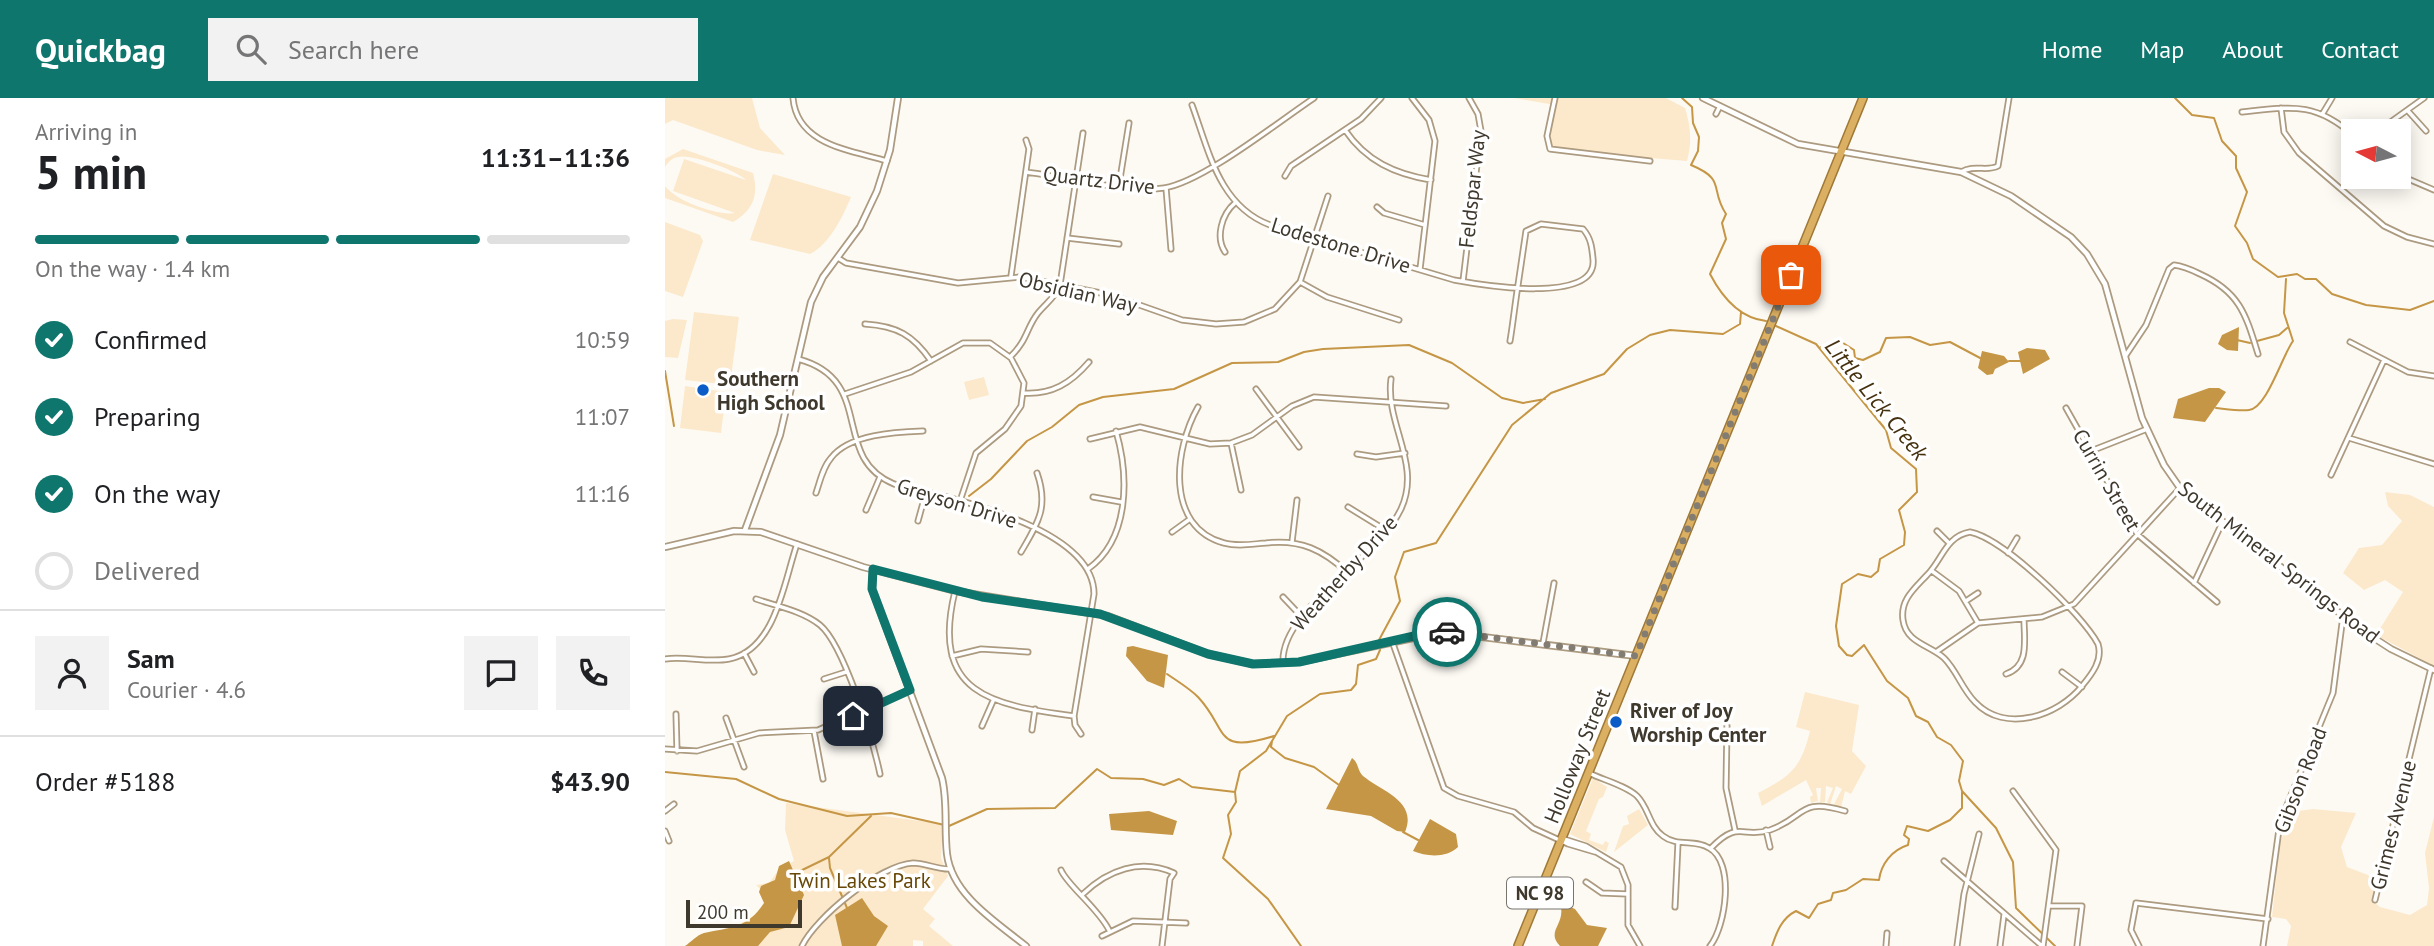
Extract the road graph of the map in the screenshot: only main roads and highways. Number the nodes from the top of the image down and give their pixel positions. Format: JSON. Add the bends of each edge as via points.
{"nodes":[{"id":1,"x":1863,"y":98,"type":"edge"},
{"id":2,"x":1518,"y":946,"type":"edge"}],
"edges":[{"from":1,"to":2,"type":"highway","name":"Holloway Street","number":"NC 98"}]}
